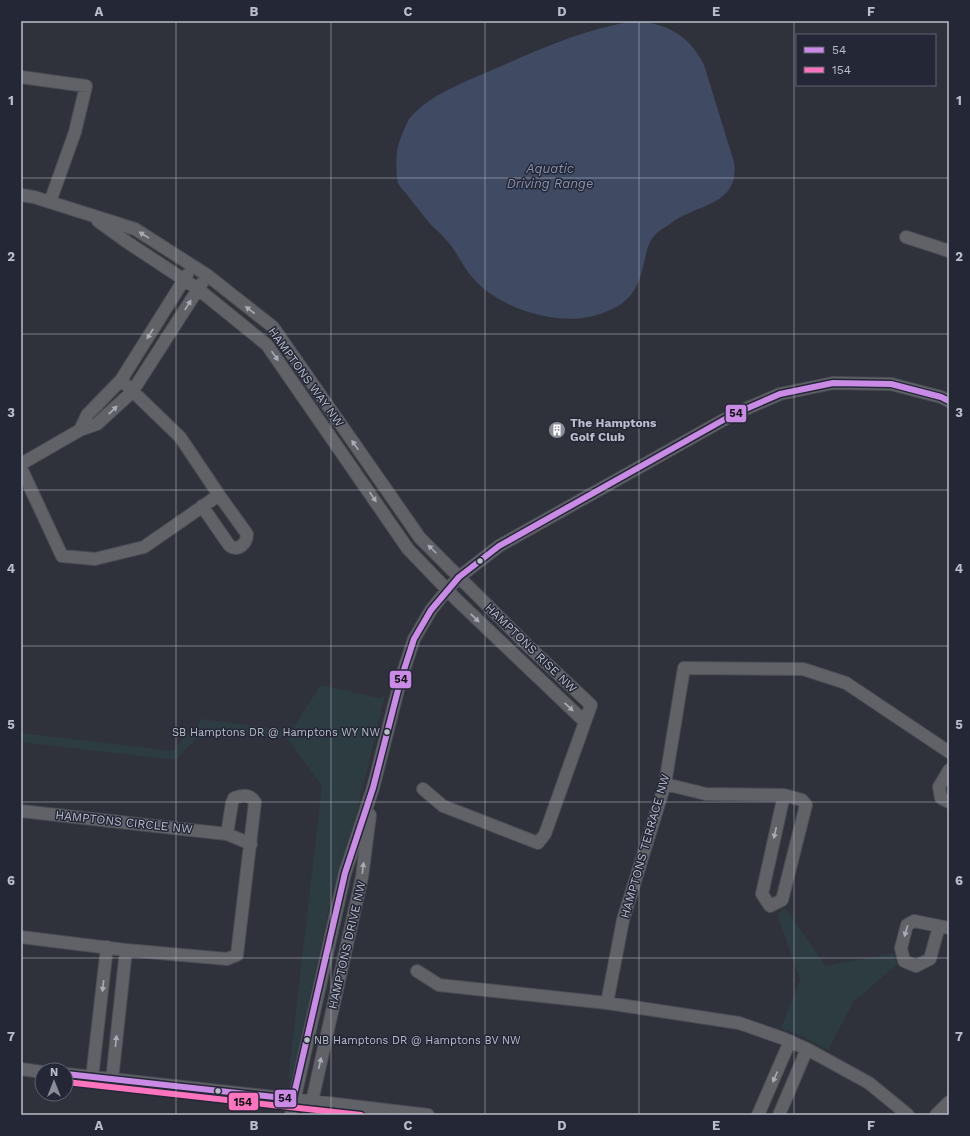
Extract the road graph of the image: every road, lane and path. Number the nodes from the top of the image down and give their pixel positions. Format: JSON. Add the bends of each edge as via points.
{"nodes":[{"id":1,"x":21,"y":76,"type":"edge"},
{"id":2,"x":21,"y":195,"type":"edge"},
{"id":3,"x":50,"y":202,"type":"junction"},
{"id":4,"x":89,"y":214,"type":"junction"},
{"id":5,"x":906,"y":237,"type":"dead end"},
{"id":6,"x":949,"y":251,"type":"edge"},
{"id":7,"x":193,"y":266,"type":"junction"},
{"id":8,"x":207,"y":275,"type":"junction"},
{"id":9,"x":183,"y":280,"type":"junction"},
{"id":10,"x":198,"y":290,"type":"junction"},
{"id":11,"x":120,"y":380,"type":"junction"},
{"id":12,"x":132,"y":392,"type":"junction"},
{"id":13,"x":949,"y":401,"type":"edge"},
{"id":14,"x":334,"y":416,"type":"junction"},
{"id":15,"x":322,"y":423,"type":"junction"},
{"id":16,"x":80,"y":430,"type":"junction"},
{"id":17,"x":21,"y":464,"type":"edge"},
{"id":18,"x":21,"y":468,"type":"edge"},
{"id":19,"x":219,"y":495,"type":"junction"},
{"id":20,"x":202,"y":506,"type":"junction"},
{"id":21,"x":459,"y":577,"type":"junction"},
{"id":22,"x":447,"y":590,"type":"junction"},
{"id":23,"x":527,"y":645,"type":"junction"},
{"id":24,"x":515,"y":657,"type":"junction"},
{"id":25,"x":584,"y":722,"type":"junction"},
{"id":26,"x":949,"y":752,"type":"edge"},
{"id":27,"x":949,"y":770,"type":"edge"},
{"id":28,"x":665,"y":784,"type":"junction"},
{"id":29,"x":373,"y":788,"type":"junction"},
{"id":30,"x":423,"y":789,"type":"dead end"},
{"id":31,"x":784,"y":795,"type":"junction"},
{"id":32,"x":949,"y":802,"type":"edge"},
{"id":33,"x":21,"y":811,"type":"edge"},
{"id":34,"x":227,"y":834,"type":"junction"},
{"id":35,"x":251,"y":844,"type":"junction"},
{"id":36,"x":21,"y":937,"type":"edge"},
{"id":37,"x":107,"y":947,"type":"junction"},
{"id":38,"x":126,"y":950,"type":"junction"},
{"id":39,"x":417,"y":971,"type":"dead end"},
{"id":40,"x":607,"y":1003,"type":"junction"},
{"id":41,"x":790,"y":1041,"type":"junction"},
{"id":42,"x":807,"y":1049,"type":"junction"},
{"id":43,"x":21,"y":1069,"type":"edge"},
{"id":44,"x":34,"y":1071,"type":"edge"},
{"id":45,"x":74,"y":1075,"type":"edge"},
{"id":46,"x":92,"y":1078,"type":"junction"},
{"id":47,"x":112,"y":1080,"type":"junction"},
{"id":48,"x":293,"y":1099,"type":"junction"},
{"id":49,"x":311,"y":1101,"type":"junction"},
{"id":50,"x":949,"y":1102,"type":"edge"},
{"id":51,"x":291,"y":1115,"type":"edge"},
{"id":52,"x":309,"y":1115,"type":"edge"},
{"id":53,"x":428,"y":1115,"type":"edge"},
{"id":54,"x":758,"y":1115,"type":"edge"},
{"id":55,"x":778,"y":1115,"type":"edge"},
{"id":56,"x":908,"y":1115,"type":"edge"},
{"id":57,"x":936,"y":1115,"type":"edge"}],
"edges":[{"from":1,"to":3,"type":"street","via":[[86,86],[75,132]]},
{"from":2,"to":3,"type":"street","name":"HAMPTONS WAY NW"},
{"from":3,"to":4,"type":"street","name":"HAMPTONS WAY NW"},
{"from":7,"to":4,"type":"street","name":"HAMPTONS WAY NW","one_way":true,"via":[[135,229]]},
{"from":4,"to":9,"type":"street","name":"HAMPTONS WAY NW"},
{"from":5,"to":6,"type":"street"},
{"from":7,"to":8,"type":"street","name":"HAMPTONS WAY NW"},
{"from":7,"to":9,"type":"street"},
{"from":8,"to":10,"type":"street"},
{"from":14,"to":8,"type":"street","name":"HAMPTONS WAY NW","one_way":true,"via":[[273,327]]},
{"from":9,"to":10,"type":"street","name":"HAMPTONS WAY NW"},
{"from":9,"to":11,"type":"street","one_way":true},
{"from":12,"to":10,"type":"street","one_way":true},
{"from":10,"to":15,"type":"street","name":"HAMPTONS WAY NW","one_way":true,"via":[[267,345]]},
{"from":11,"to":12,"type":"street"},
{"from":11,"to":16,"type":"street","via":[[87,415]]},
{"from":16,"to":12,"type":"street","one_way":true,"via":[[97,424]]},
{"from":12,"to":19,"type":"street","via":[[180,437]]},
{"from":13,"to":21,"type":"street","name":"HAMPTONS DRIVE NW","via":[[891,384],[833,383],[780,394],[734,414],[499,546]]},
{"from":14,"to":15,"type":"street"},
{"from":21,"to":14,"type":"street","name":"HAMPTONS WAY NW","one_way":true,"via":[[420,538]]},
{"from":15,"to":22,"type":"street","name":"HAMPTONS WAY NW","one_way":true,"via":[[408,549]]},
{"from":16,"to":17,"type":"street"},
{"from":18,"to":20,"type":"street","via":[[62,556],[95,558],[144,546]]},
{"from":19,"to":20,"type":"street"},
{"from":19,"to":20,"type":"street","via":[[247,534],[245,542],[238,548],[229,545]]},
{"from":21,"to":22,"type":"street","name":"HAMPTONS DRIVE NW"},
{"from":21,"to":23,"type":"street","name":"HAMPTONS RISE NW"},
{"from":22,"to":24,"type":"street","name":"HAMPTONS RISE NW","one_way":true},
{"from":22,"to":29,"type":"street","name":"HAMPTONS DRIVE NW","via":[[431,610],[414,639],[400,682]]},
{"from":23,"to":24,"type":"street"},
{"from":23,"to":25,"type":"street","name":"HAMPTONS RISE NW","via":[[591,705]]},
{"from":24,"to":25,"type":"street","name":"HAMPTONS RISE NW","one_way":true},
{"from":25,"to":30,"type":"street","name":"HAMPTONS RISE NW","via":[[545,834],[538,843],[443,806]]},
{"from":26,"to":28,"type":"street","name":"HAMPTONS TERRACE NW","via":[[846,683],[803,669],[684,668]]},
{"from":27,"to":32,"type":"street","via":[[939,787],[941,798]]},
{"from":28,"to":31,"type":"street","via":[[706,794]]},
{"from":28,"to":40,"type":"street","name":"HAMPTONS TERRACE NW","via":[[623,920]]},
{"from":29,"to":48,"type":"street","name":"HAMPTONS DRIVE NW","via":[[345,873]]},
{"from":49,"to":29,"type":"street","name":"HAMPTONS DRIVE NW","one_way":true,"via":[[362,877]]},
{"from":31,"to":31,"type":"street","one_way":true,"via":[[762,894],[770,906],[782,900],[806,805],[802,800]]},
{"from":33,"to":34,"type":"street","name":"HAMPTONS CIRCLE NW"},
{"from":34,"to":35,"type":"street","name":"HAMPTONS CIRCLE NW"},
{"from":34,"to":35,"type":"street","via":[[234,798],[247,796],[255,802]]},
{"from":35,"to":38,"type":"street","via":[[237,955],[227,959]]},
{"from":36,"to":37,"type":"street"},
{"from":37,"to":38,"type":"street"},
{"from":37,"to":46,"type":"street","one_way":true},
{"from":47,"to":38,"type":"street","one_way":true},
{"from":39,"to":40,"type":"street","via":[[439,985]]},
{"from":40,"to":41,"type":"street","via":[[739,1023]]},
{"from":41,"to":42,"type":"street"},
{"from":41,"to":54,"type":"street","one_way":true},
{"from":42,"to":55,"type":"street"},
{"from":42,"to":56,"type":"street","via":[[869,1083]]},
{"from":43,"to":44,"type":"street"},
{"from":45,"to":46,"type":"street"},
{"from":46,"to":47,"type":"street"},
{"from":47,"to":48,"type":"street"},
{"from":48,"to":49,"type":"street"},
{"from":48,"to":51,"type":"street","name":"HAMPTONS DRIVE NW"},
{"from":49,"to":52,"type":"street","name":"HAMPTONS DRIVE NW"},
{"from":49,"to":53,"type":"street"},
{"from":50,"to":57,"type":"street"}]}
